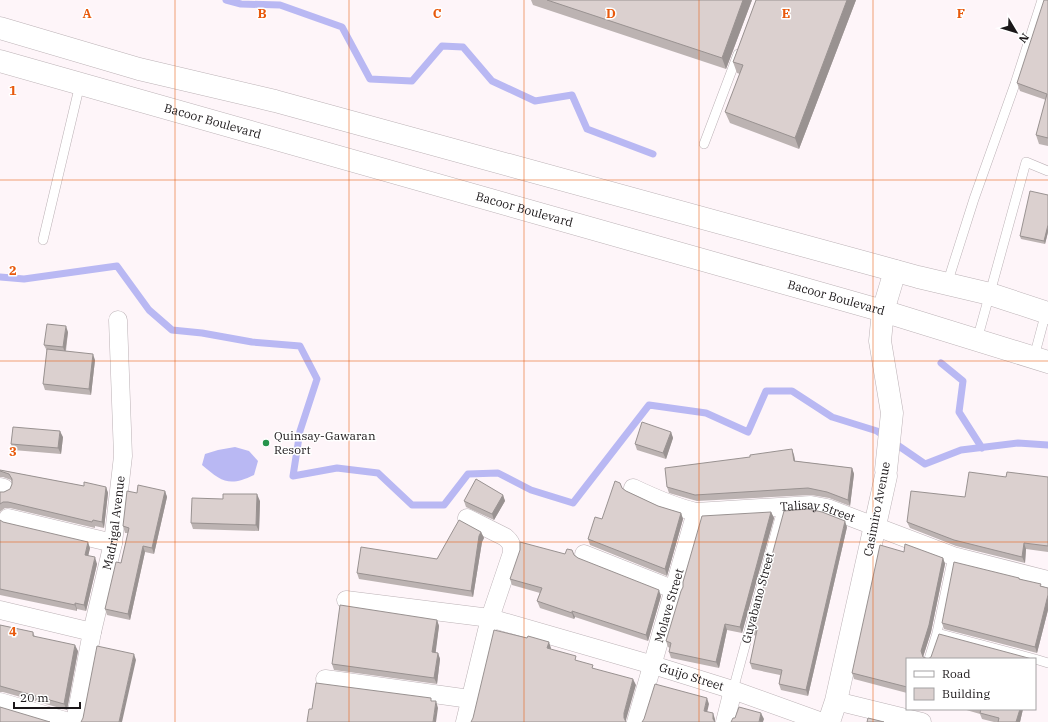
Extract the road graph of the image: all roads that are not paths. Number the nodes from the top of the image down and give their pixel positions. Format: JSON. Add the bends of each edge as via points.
{"nodes":[{"id":1,"x":1042,"y":0,"type":"edge"},
{"id":2,"x":0,"y":28,"type":"edge"},
{"id":3,"x":742,"y":44,"type":"edge"},
{"id":4,"x":0,"y":61,"type":"edge"},
{"id":5,"x":80,"y":84,"type":"junction"},
{"id":6,"x":704,"y":144,"type":"dead end"},
{"id":7,"x":1048,"y":170,"type":"edge"},
{"id":8,"x":43,"y":240,"type":"dead end"},
{"id":9,"x":895,"y":271,"type":"junction"},
{"id":10,"x":947,"y":284,"type":"junction"},
{"id":11,"x":990,"y":294,"type":"junction"},
{"id":12,"x":1047,"y":310,"type":"edge"},
{"id":13,"x":883,"y":311,"type":"junction"},
{"id":14,"x":118,"y":320,"type":"dead end"},
{"id":15,"x":977,"y":340,"type":"junction"},
{"id":16,"x":1041,"y":360,"type":"edge"},
{"id":17,"x":633,"y":488,"type":"dead end"},
{"id":18,"x":783,"y":506,"type":"junction"},
{"id":19,"x":696,"y":512,"type":"junction"},
{"id":20,"x":8,"y":518,"type":"dead end"},
{"id":21,"x":467,"y":518,"type":"dead end"},
{"id":22,"x":874,"y":526,"type":"junction"},
{"id":23,"x":112,"y":543,"type":"junction"},
{"id":24,"x":584,"y":554,"type":"dead end"},
{"id":25,"x":953,"y":556,"type":"junction"},
{"id":26,"x":1048,"y":580,"type":"edge"},
{"id":27,"x":674,"y":590,"type":"junction"},
{"id":28,"x":346,"y":600,"type":"dead end"},
{"id":29,"x":0,"y":610,"type":"edge"},
{"id":30,"x":490,"y":618,"type":"junction"},
{"id":31,"x":92,"y":632,"type":"junction"},
{"id":32,"x":937,"y":633,"type":"junction"},
{"id":33,"x":929,"y":658,"type":"edge"},
{"id":34,"x":1031,"y":658,"type":"edge"},
{"id":35,"x":1036,"y":659,"type":"edge"},
{"id":36,"x":1048,"y":662,"type":"edge"},
{"id":37,"x":653,"y":665,"type":"junction"},
{"id":38,"x":325,"y":679,"type":"dead end"},
{"id":39,"x":733,"y":690,"type":"junction"},
{"id":40,"x":470,"y":699,"type":"junction"},
{"id":41,"x":836,"y":700,"type":"junction"},
{"id":42,"x":0,"y":702,"type":"edge"},
{"id":43,"x":916,"y":717,"type":"edge"},
{"id":44,"x":69,"y":722,"type":"edge"},
{"id":45,"x":75,"y":722,"type":"edge"},
{"id":46,"x":465,"y":722,"type":"edge"},
{"id":47,"x":636,"y":722,"type":"edge"},
{"id":48,"x":725,"y":722,"type":"edge"},
{"id":49,"x":822,"y":722,"type":"edge"},
{"id":50,"x":829,"y":722,"type":"edge"}],
"edges":[{"from":1,"to":10,"type":"lane"},
{"from":2,"to":9,"type":"main road","via":[[139,69],[275,101]]},
{"from":3,"to":6,"type":"lane"},
{"from":4,"to":5,"type":"main road","name":"Bacoor Boulevard"},
{"from":5,"to":8,"type":"lane"},
{"from":5,"to":13,"type":"main road","name":"Bacoor Boulevard"},
{"from":7,"to":11,"type":"lane","via":[[1026,162]]},
{"from":9,"to":10,"type":"main road"},
{"from":9,"to":13,"type":"main road","name":"Casimiro Avenue"},
{"from":10,"to":11,"type":"main road"},
{"from":11,"to":12,"type":"main road"},
{"from":11,"to":15,"type":"lane"},
{"from":12,"to":16,"type":"lane"},
{"from":13,"to":15,"type":"main road","name":"Bacoor Boulevard"},
{"from":13,"to":22,"type":"main road","name":"Casimiro Avenue","via":[[880,341],[892,413],[886,473]]},
{"from":14,"to":23,"type":"street","name":"Madrigal Avenue","via":[[123,456]]},
{"from":15,"to":16,"type":"main road","name":"Bacoor Boulevard"},
{"from":17,"to":19,"type":"street","name":"Talisay Street","via":[[681,509]]},
{"from":18,"to":19,"type":"street","name":"Talisay Street"},
{"from":18,"to":22,"type":"street","name":"Talisay Street","via":[[811,505],[827,508]]},
{"from":18,"to":39,"type":"lane","name":"Guyabano Street"},
{"from":19,"to":27,"type":"street","name":"Molave Street"},
{"from":20,"to":23,"type":"street"},
{"from":21,"to":30,"type":"street","via":[[505,537],[512,546],[512,553]]},
{"from":22,"to":25,"type":"street","name":"Talisay Street"},
{"from":22,"to":41,"type":"main road","name":"Casimiro Avenue"},
{"from":23,"to":31,"type":"street","name":"Madrigal Avenue"},
{"from":24,"to":27,"type":"street"},
{"from":25,"to":26,"type":"street","name":"Talisay Street"},
{"from":25,"to":32,"type":"lane"},
{"from":27,"to":37,"type":"street","name":"Molave Street"},
{"from":28,"to":30,"type":"street","name":"Guijo Street"},
{"from":29,"to":31,"type":"street"},
{"from":30,"to":37,"type":"street","name":"Guijo Street"},
{"from":30,"to":40,"type":"street"},
{"from":31,"to":45,"type":"street","name":"Madrigal Avenue"},
{"from":32,"to":33,"type":"lane"},
{"from":32,"to":34,"type":"lane"},
{"from":35,"to":36,"type":"lane"},
{"from":37,"to":39,"type":"street","name":"Guijo Street"},
{"from":37,"to":47,"type":"street","name":"Molave Street"},
{"from":38,"to":40,"type":"street"},
{"from":39,"to":48,"type":"street"},
{"from":39,"to":49,"type":"street","name":"Guijo Street"},
{"from":40,"to":46,"type":"street"},
{"from":41,"to":43,"type":"street"},
{"from":41,"to":50,"type":"main road","name":"Casimiro Avenue"},
{"from":42,"to":44,"type":"street"}]}
